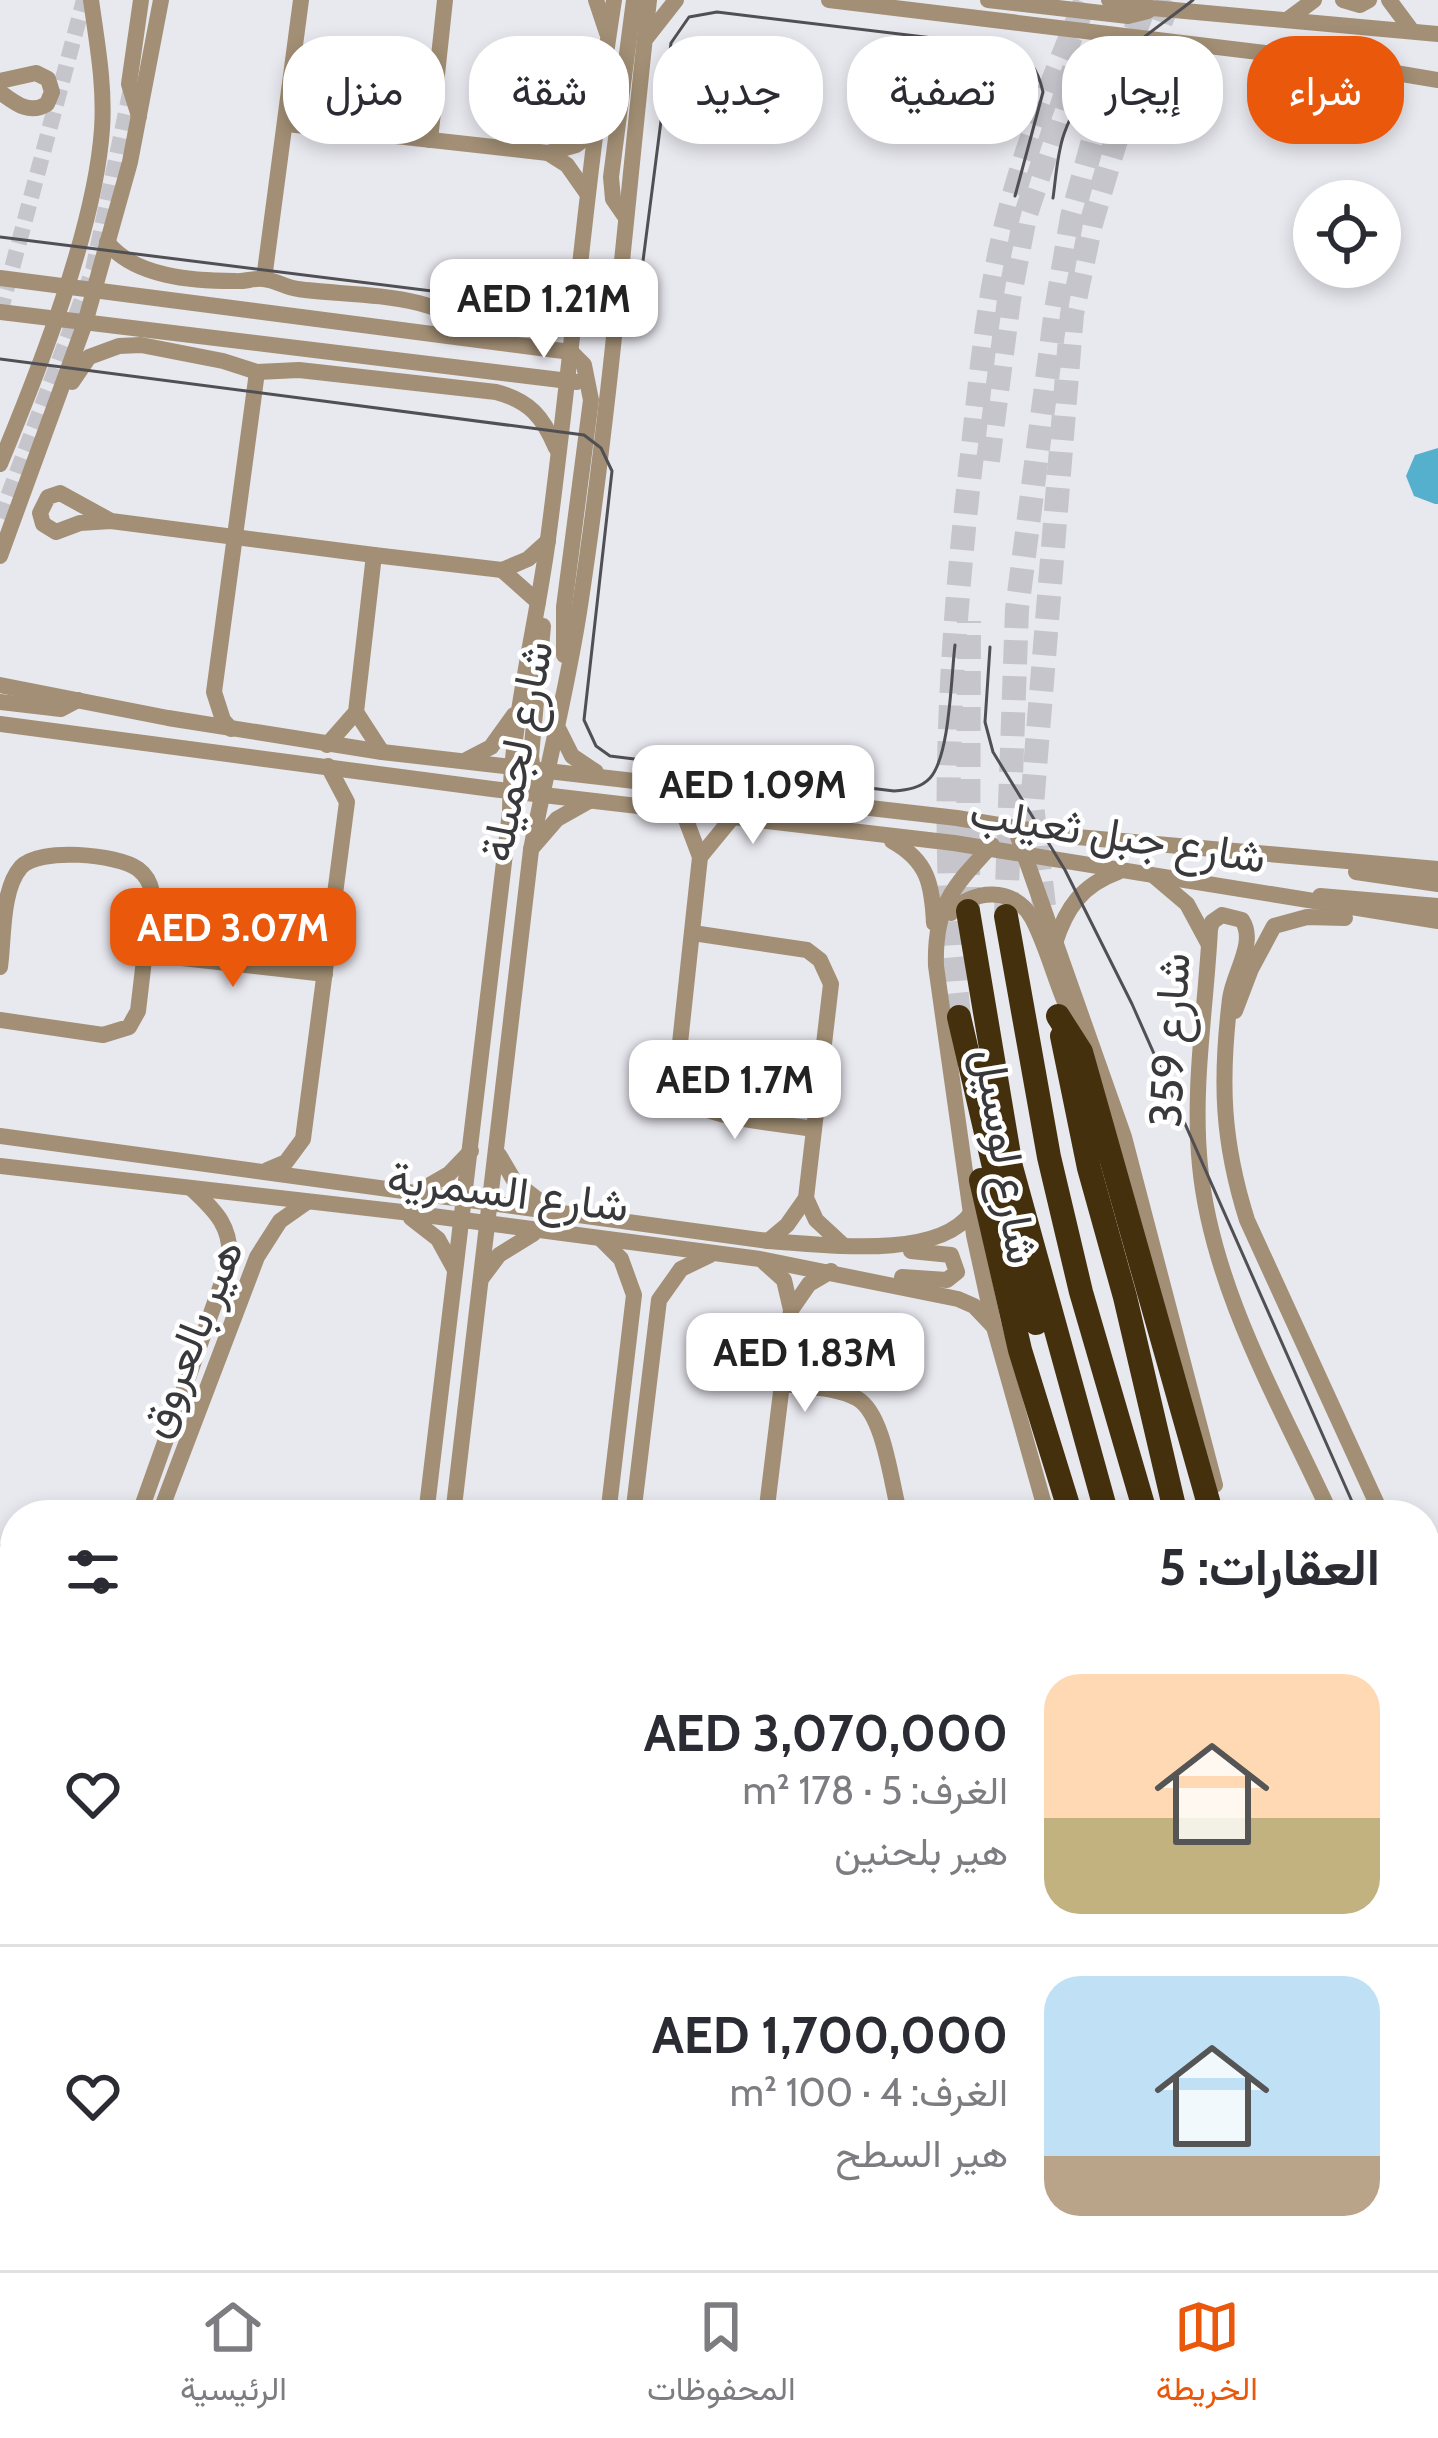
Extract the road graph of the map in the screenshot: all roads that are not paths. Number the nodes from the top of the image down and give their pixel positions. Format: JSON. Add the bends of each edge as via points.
{"nodes":[{"id":1,"x":91,"y":0,"type":"edge"},
{"id":2,"x":141,"y":0,"type":"edge"},
{"id":3,"x":161,"y":0,"type":"edge"},
{"id":4,"x":301,"y":0,"type":"edge"},
{"id":5,"x":446,"y":0,"type":"edge"},
{"id":6,"x":596,"y":0,"type":"edge"},
{"id":7,"x":614,"y":0,"type":"edge"},
{"id":8,"x":634,"y":0,"type":"edge"},
{"id":9,"x":649,"y":0,"type":"edge"},
{"id":10,"x":676,"y":0,"type":"edge"},
{"id":11,"x":829,"y":0,"type":"edge"},
{"id":12,"x":900,"y":0,"type":"edge"},
{"id":13,"x":988,"y":0,"type":"edge"},
{"id":14,"x":1227,"y":0,"type":"edge"},
{"id":15,"x":1314,"y":0,"type":"edge"},
{"id":16,"x":1343,"y":0,"type":"edge"},
{"id":17,"x":1369,"y":0,"type":"edge"},
{"id":18,"x":1389,"y":0,"type":"edge"},
{"id":19,"x":1113,"y":4,"type":"edge"},
{"id":20,"x":1159,"y":4,"type":"edge"},
{"id":21,"x":880,"y":6,"type":"junction"},
{"id":22,"x":1210,"y":13,"type":"junction"},
{"id":23,"x":1241,"y":15,"type":"junction"},
{"id":24,"x":1288,"y":20,"type":"junction"},
{"id":25,"x":1321,"y":25,"type":"junction"},
{"id":26,"x":1412,"y":31,"type":"junction"},
{"id":27,"x":1438,"y":34,"type":"edge"},
{"id":28,"x":297,"y":36,"type":"edge"},
{"id":29,"x":442,"y":36,"type":"edge"},
{"id":30,"x":608,"y":36,"type":"joint"},
{"id":31,"x":1123,"y":36,"type":"edge"},
{"id":32,"x":1152,"y":36,"type":"edge"},
{"id":33,"x":1203,"y":36,"type":"edge"},
{"id":34,"x":644,"y":43,"type":"junction"},
{"id":35,"x":1438,"y":45,"type":"edge"},
{"id":36,"x":1223,"y":48,"type":"edge"},
{"id":37,"x":1438,"y":76,"type":"edge"},
{"id":38,"x":0,"y":81,"type":"edge"},
{"id":39,"x":0,"y":92,"type":"edge"},
{"id":40,"x":139,"y":117,"type":"junction"},
{"id":41,"x":445,"y":142,"type":"edge"},
{"id":42,"x":284,"y":144,"type":"edge"},
{"id":43,"x":577,"y":144,"type":"edge"},
{"id":44,"x":592,"y":144,"type":"edge"},
{"id":45,"x":548,"y":153,"type":"junction"},
{"id":46,"x":586,"y":192,"type":"junction"},
{"id":47,"x":624,"y":215,"type":"junction"},
{"id":48,"x":107,"y":242,"type":"junction"},
{"id":49,"x":196,"y":277,"type":"junction"},
{"id":50,"x":0,"y":278,"type":"edge"},
{"id":51,"x":264,"y":279,"type":"junction"},
{"id":52,"x":65,"y":286,"type":"junction"},
{"id":53,"x":93,"y":290,"type":"junction"},
{"id":54,"x":193,"y":301,"type":"junction"},
{"id":55,"x":0,"y":312,"type":"edge"},
{"id":56,"x":55,"y":319,"type":"junction"},
{"id":57,"x":85,"y":323,"type":"junction"},
{"id":58,"x":479,"y":340,"type":"junction"},
{"id":59,"x":613,"y":351,"type":"junction"},
{"id":60,"x":572,"y":352,"type":"junction"},
{"id":61,"x":257,"y":372,"type":"junction"},
{"id":62,"x":588,"y":376,"type":"junction"},
{"id":63,"x":568,"y":383,"type":"junction"},
{"id":64,"x":62,"y":390,"type":"junction"},
{"id":65,"x":558,"y":453,"type":"junction"},
{"id":66,"x":0,"y":464,"type":"edge"},
{"id":67,"x":111,"y":521,"type":"dead end"},
{"id":68,"x":232,"y":537,"type":"junction"},
{"id":69,"x":548,"y":542,"type":"junction"},
{"id":70,"x":374,"y":555,"type":"junction"},
{"id":71,"x":0,"y":556,"type":"edge"},
{"id":72,"x":502,"y":570,"type":"junction"},
{"id":73,"x":538,"y":605,"type":"junction"},
{"id":74,"x":0,"y":670,"type":"edge"},
{"id":75,"x":566,"y":675,"type":"junction"},
{"id":76,"x":0,"y":685,"type":"edge"},
{"id":77,"x":26,"y":690,"type":"junction"},
{"id":78,"x":214,"y":692,"type":"junction"},
{"id":79,"x":79,"y":699,"type":"junction"},
{"id":80,"x":0,"y":702,"type":"edge"},
{"id":81,"x":519,"y":703,"type":"junction"},
{"id":82,"x":356,"y":712,"type":"junction"},
{"id":83,"x":188,"y":722,"type":"junction"},
{"id":84,"x":0,"y":724,"type":"edge"},
{"id":85,"x":558,"y":727,"type":"junction"},
{"id":86,"x":231,"y":729,"type":"junction"},
{"id":87,"x":328,"y":745,"type":"junction"},
{"id":88,"x":382,"y":752,"type":"junction"},
{"id":89,"x":462,"y":762,"type":"junction"},
{"id":90,"x":328,"y":766,"type":"junction"},
{"id":91,"x":511,"y":767,"type":"junction"},
{"id":92,"x":540,"y":771,"type":"junction"},
{"id":93,"x":376,"y":773,"type":"junction"},
{"id":94,"x":619,"y":780,"type":"junction"},
{"id":95,"x":510,"y":791,"type":"junction"},
{"id":96,"x":537,"y":793,"type":"junction"},
{"id":97,"x":592,"y":800,"type":"junction"},
{"id":98,"x":346,"y":802,"type":"junction"},
{"id":99,"x":683,"y":812,"type":"junction"},
{"id":100,"x":732,"y":818,"type":"junction"},
{"id":101,"x":1012,"y":828,"type":"junction"},
{"id":102,"x":880,"y":835,"type":"junction"},
{"id":103,"x":1199,"y":847,"type":"junction"},
{"id":104,"x":531,"y":850,"type":"junction"},
{"id":105,"x":988,"y":850,"type":"junction"},
{"id":106,"x":700,"y":856,"type":"junction"},
{"id":107,"x":1025,"y":857,"type":"junction"},
{"id":108,"x":1438,"y":868,"type":"edge"},
{"id":109,"x":1139,"y":871,"type":"junction"},
{"id":110,"x":1438,"y":884,"type":"edge"},
{"id":111,"x":1296,"y":899,"type":"junction"},
{"id":112,"x":1438,"y":906,"type":"edge"},
{"id":113,"x":968,"y":911,"type":"tunnel mouth"},
{"id":114,"x":1383,"y":913,"type":"junction"},
{"id":115,"x":1006,"y":916,"type":"tunnel mouth"},
{"id":116,"x":1438,"y":921,"type":"edge"},
{"id":117,"x":1274,"y":926,"type":"junction"},
{"id":118,"x":693,"y":933,"type":"junction"},
{"id":119,"x":935,"y":940,"type":"junction"},
{"id":120,"x":1055,"y":944,"type":"junction"},
{"id":121,"x":1210,"y":948,"type":"junction"},
{"id":122,"x":146,"y":954,"type":"junction"},
{"id":123,"x":0,"y":968,"type":"edge"},
{"id":124,"x":326,"y":974,"type":"junction"},
{"id":125,"x":0,"y":1020,"type":"edge"},
{"id":126,"x":1227,"y":1035,"type":"junction"},
{"id":127,"x":1102,"y":1075,"type":"junction"},
{"id":128,"x":0,"y":1124,"type":"edge"},
{"id":129,"x":814,"y":1130,"type":"junction"},
{"id":130,"x":8,"y":1137,"type":"edge"},
{"id":131,"x":303,"y":1139,"type":"junction"},
{"id":132,"x":472,"y":1150,"type":"junction"},
{"id":133,"x":498,"y":1151,"type":"junction"},
{"id":134,"x":3,"y":1168,"type":"edge"},
{"id":135,"x":266,"y":1171,"type":"junction"},
{"id":136,"x":331,"y":1179,"type":"junction"},
{"id":137,"x":192,"y":1188,"type":"junction"},
{"id":138,"x":416,"y":1193,"type":"junction"},
{"id":139,"x":806,"y":1198,"type":"junction"},
{"id":140,"x":466,"y":1199,"type":"junction"},
{"id":141,"x":307,"y":1202,"type":"junction"},
{"id":142,"x":491,"y":1202,"type":"junction"},
{"id":143,"x":402,"y":1212,"type":"junction"},
{"id":144,"x":556,"y":1213,"type":"junction"},
{"id":145,"x":971,"y":1213,"type":"junction"},
{"id":146,"x":463,"y":1222,"type":"junction"},
{"id":147,"x":487,"y":1226,"type":"junction"},
{"id":148,"x":536,"y":1232,"type":"junction"},
{"id":149,"x":602,"y":1239,"type":"junction"},
{"id":150,"x":768,"y":1240,"type":"junction"},
{"id":151,"x":844,"y":1246,"type":"junction"},
{"id":152,"x":714,"y":1254,"type":"junction"},
{"id":153,"x":760,"y":1259,"type":"junction"},
{"id":154,"x":456,"y":1271,"type":"junction"},
{"id":155,"x":831,"y":1271,"type":"junction"},
{"id":156,"x":477,"y":1285,"type":"junction"},
{"id":157,"x":790,"y":1310,"type":"junction"},
{"id":158,"x":994,"y":1327,"type":"junction"},
{"id":159,"x":783,"y":1384,"type":"junction"},
{"id":160,"x":158,"y":1467,"type":"junction"},
{"id":161,"x":136,"y":1500,"type":"edge"},
{"id":162,"x":145,"y":1500,"type":"edge"},
{"id":163,"x":165,"y":1500,"type":"edge"},
{"id":164,"x":428,"y":1500,"type":"edge"},
{"id":165,"x":455,"y":1500,"type":"edge"},
{"id":166,"x":610,"y":1500,"type":"edge"},
{"id":167,"x":635,"y":1500,"type":"edge"},
{"id":168,"x":768,"y":1500,"type":"edge"},
{"id":169,"x":896,"y":1500,"type":"edge"},
{"id":170,"x":1043,"y":1500,"type":"edge"},
{"id":171,"x":1066,"y":1500,"type":"edge"},
{"id":172,"x":1089,"y":1500,"type":"edge"},
{"id":173,"x":1103,"y":1500,"type":"edge"},
{"id":174,"x":1142,"y":1500,"type":"edge"},
{"id":175,"x":1172,"y":1500,"type":"edge"},
{"id":176,"x":1213,"y":1500,"type":"edge"},
{"id":177,"x":1213,"y":1500,"type":"edge"},
{"id":178,"x":1324,"y":1500,"type":"edge"},
{"id":179,"x":1375,"y":1500,"type":"edge"}],
"edges":[{"from":1,"to":52,"type":"street","via":[[102,128]]},
{"from":2,"to":40,"type":"street","via":[[129,84]]},
{"from":3,"to":40,"type":"street"},
{"from":4,"to":28,"type":"street"},
{"from":5,"to":29,"type":"street"},
{"from":6,"to":30,"type":"street"},
{"from":7,"to":30,"type":"street","name":"شارع لجميلة"},
{"from":8,"to":47,"type":"street","via":[[611,177]]},
{"from":9,"to":34,"type":"street","name":"شارع لجميلة"},
{"from":10,"to":34,"type":"street"},
{"from":11,"to":21,"type":"street"},
{"from":12,"to":21,"type":"street"},
{"from":13,"to":19,"type":"street"},
{"from":14,"to":23,"type":"street"},
{"from":15,"to":24,"type":"street"},
{"from":16,"to":17,"type":"street"},
{"from":18,"to":26,"type":"street"},
{"from":19,"to":20,"type":"street","via":[[1138,14]]},
{"from":19,"to":32,"type":"street"},
{"from":20,"to":22,"type":"street"},
{"from":21,"to":31,"type":"street"},
{"from":22,"to":23,"type":"street"},
{"from":22,"to":33,"type":"street"},
{"from":23,"to":24,"type":"street"},
{"from":24,"to":25,"type":"street"},
{"from":25,"to":26,"type":"street"},
{"from":25,"to":35,"type":"street"},
{"from":26,"to":27,"type":"street"},
{"from":34,"to":47,"type":"street","name":"شارع لجميلة"},
{"from":36,"to":37,"type":"street"},
{"from":38,"to":39,"type":"street","via":[[36,73],[52,92],[35,109]]},
{"from":40,"to":48,"type":"street"},
{"from":41,"to":45,"type":"street"},
{"from":42,"to":51,"type":"street"},
{"from":43,"to":45,"type":"street"},
{"from":44,"to":46,"type":"street","name":"شارع لجميلة"},
{"from":45,"to":46,"type":"street"},
{"from":46,"to":60,"type":"street","name":"شارع لجميلة"},
{"from":47,"to":59,"type":"street","name":"شارع لجميلة"},
{"from":48,"to":49,"type":"street","via":[[143,269]]},
{"from":48,"to":53,"type":"street"},
{"from":49,"to":51,"type":"street"},
{"from":49,"to":54,"type":"street"},
{"from":50,"to":52,"type":"street"},
{"from":51,"to":58,"type":"street","via":[[440,308]]},
{"from":52,"to":53,"type":"street"},
{"from":52,"to":56,"type":"street"},
{"from":53,"to":54,"type":"street"},
{"from":53,"to":57,"type":"street"},
{"from":54,"to":58,"type":"street"},
{"from":55,"to":56,"type":"street"},
{"from":56,"to":57,"type":"street"},
{"from":56,"to":66,"type":"street"},
{"from":57,"to":63,"type":"street"},
{"from":57,"to":64,"type":"street"},
{"from":58,"to":60,"type":"street"},
{"from":59,"to":62,"type":"street"},
{"from":59,"to":75,"type":"street","name":"شارع لجميلة"},
{"from":60,"to":62,"type":"street"},
{"from":60,"to":63,"type":"street","name":"شارع لجميلة"},
{"from":61,"to":64,"type":"street","via":[[130,345],[89,357]]},
{"from":61,"to":65,"type":"street","via":[[506,395],[536,411]]},
{"from":61,"to":68,"type":"street"},
{"from":62,"to":63,"type":"street"},
{"from":62,"to":75,"type":"street","via":[[591,409],[564,607]]},
{"from":63,"to":65,"type":"street","name":"شارع لجميلة"},
{"from":64,"to":71,"type":"street"},
{"from":65,"to":69,"type":"street","name":"شارع لجميلة"},
{"from":67,"to":68,"type":"street"},
{"from":68,"to":70,"type":"street"},
{"from":68,"to":78,"type":"street"},
{"from":69,"to":72,"type":"street"},
{"from":69,"to":73,"type":"street","name":"شارع لجميلة"},
{"from":70,"to":72,"type":"street"},
{"from":70,"to":82,"type":"street"},
{"from":72,"to":73,"type":"street"},
{"from":73,"to":81,"type":"street","name":"شارع لجميلة"},
{"from":73,"to":92,"type":"street"},
{"from":74,"to":77,"type":"street"},
{"from":75,"to":85,"type":"street","name":"شارع لجميلة"},
{"from":76,"to":77,"type":"street","name":"شارع جبل ثعيلب"},
{"from":77,"to":79,"type":"street","name":"شارع جبل ثعيلب"},
{"from":78,"to":83,"type":"street"},
{"from":78,"to":86,"type":"street"},
{"from":79,"to":80,"type":"street","via":[[61,709]]},
{"from":79,"to":83,"type":"street","name":"شارع جبل ثعيلب"},
{"from":81,"to":89,"type":"street","via":[[497,741]]},
{"from":81,"to":91,"type":"street","name":"شارع لجميلة"},
{"from":82,"to":87,"type":"street"},
{"from":82,"to":88,"type":"street"},
{"from":83,"to":86,"type":"street","name":"شارع جبل ثعيلب"},
{"from":84,"to":90,"type":"street","name":"شارع جبل ثعيلب"},
{"from":85,"to":92,"type":"street","name":"شارع لجميلة"},
{"from":85,"to":94,"type":"street","via":[[580,763]]},
{"from":86,"to":87,"type":"street","name":"شارع جبل ثعيلب"},
{"from":87,"to":88,"type":"street","name":"شارع جبل ثعيلب"},
{"from":88,"to":89,"type":"street","name":"شارع جبل ثعيلب"},
{"from":89,"to":91,"type":"street","name":"شارع جبل ثعيلب"},
{"from":90,"to":93,"type":"street","name":"شارع جبل ثعيلب"},
{"from":90,"to":98,"type":"street"},
{"from":91,"to":92,"type":"street","name":"شارع جبل ثعيلب"},
{"from":91,"to":95,"type":"street","name":"شارع لجميلة"},
{"from":91,"to":96,"type":"street"},
{"from":92,"to":94,"type":"street","name":"شارع جبل ثعيلب"},
{"from":92,"to":96,"type":"street"},
{"from":93,"to":95,"type":"street","name":"شارع جبل ثعيلب"},
{"from":93,"to":98,"type":"street"},
{"from":94,"to":101,"type":"street","name":"شارع جبل ثعيلب"},
{"from":95,"to":96,"type":"street","name":"شارع جبل ثعيلب"},
{"from":95,"to":132,"type":"street","name":"شارع لجميلة"},
{"from":96,"to":97,"type":"street","name":"شارع جبل ثعيلب"},
{"from":96,"to":104,"type":"street","name":"شارع لجميلة"},
{"from":97,"to":99,"type":"street","name":"شارع جبل ثعيلب"},
{"from":97,"to":104,"type":"street","via":[[557,819]]},
{"from":98,"to":124,"type":"street"},
{"from":99,"to":100,"type":"street","name":"شارع جبل ثعيلب"},
{"from":99,"to":106,"type":"street"},
{"from":100,"to":102,"type":"street","name":"شارع جبل ثعيلب"},
{"from":100,"to":106,"type":"street"},
{"from":101,"to":103,"type":"street","name":"شارع جبل ثعيلب"},
{"from":101,"to":105,"type":"street","name":"شارع لوسيل"},
{"from":101,"to":107,"type":"street"},
{"from":102,"to":105,"type":"street","name":"شارع جبل ثعيلب"},
{"from":102,"to":119,"type":"street","via":[[908,850],[928,874]]},
{"from":103,"to":108,"type":"street","name":"شارع جبل ثعيلب"},
{"from":103,"to":110,"type":"street"},
{"from":104,"to":133,"type":"street","name":"شارع لجميلة"},
{"from":105,"to":107,"type":"street","name":"شارع جبل ثعيلب"},
{"from":105,"to":119,"type":"street","name":"شارع لوسيل","via":[[947,900]]},
{"from":106,"to":118,"type":"street"},
{"from":107,"to":109,"type":"street","name":"شارع جبل ثعيلب"},
{"from":107,"to":120,"type":"street"},
{"from":109,"to":111,"type":"street","name":"شارع جبل ثعيلب"},
{"from":109,"to":120,"type":"street","via":[[1096,881],[1078,896]]},
{"from":109,"to":121,"type":"street","via":[[1187,904]]},
{"from":111,"to":112,"type":"street"},
{"from":111,"to":114,"type":"street","name":"شارع جبل ثعيلب"},
{"from":111,"to":117,"type":"street"},
{"from":113,"to":173,"type":"highway","name":"شارع لوسيل","via":[[1011,1167]]},
{"from":114,"to":116,"type":"street","name":"شارع جبل ثعيلب"},
{"from":114,"to":117,"type":"street"},
{"from":115,"to":174,"type":"highway","name":"شارع لوسيل","via":[[1049,1157]]},
{"from":117,"to":126,"type":"street"},
{"from":118,"to":129,"type":"street","via":[[677,1071],[685,1096],[717,1112]]},
{"from":118,"to":129,"type":"street","via":[[807,950],[827,972],[832,998]]},
{"from":119,"to":127,"type":"street","via":[[967,898],[995,894],[1024,908]]},
{"from":119,"to":145,"type":"street","name":"شارع لوسيل"},
{"from":120,"to":127,"type":"street"},
{"from":121,"to":126,"type":"street","name":"شارع 359","via":[[1217,917],[1245,924]]},
{"from":121,"to":178,"type":"street","name":"شارع 359","via":[[1198,1097],[1204,1199],[1246,1329]]},
{"from":122,"to":123,"type":"street","via":[[152,892],[142,872],[121,861],[39,855],[13,878]]},
{"from":122,"to":124,"type":"street"},
{"from":122,"to":125,"type":"street","via":[[139,1011],[117,1033]]},
{"from":124,"to":131,"type":"street"},
{"from":126,"to":179,"type":"street","name":"شارع 359","via":[[1226,1137],[1247,1220]]},
{"from":127,"to":176,"type":"street","via":[[1133,1166]]},
{"from":128,"to":130,"type":"street"},
{"from":129,"to":139,"type":"street"},
{"from":130,"to":135,"type":"street","name":"شارع السمرية"},
{"from":131,"to":135,"type":"street","via":[[286,1162]]},
{"from":131,"to":136,"type":"street"},
{"from":132,"to":138,"type":"street"},
{"from":132,"to":140,"type":"street","name":"شارع لجميلة"},
{"from":133,"to":142,"type":"street","name":"شارع لجميلة"},
{"from":133,"to":144,"type":"street","via":[[515,1182]]},
{"from":134,"to":137,"type":"street","name":"شارع السمرية"},
{"from":135,"to":136,"type":"street","name":"شارع السمرية"},
{"from":136,"to":138,"type":"street","name":"شارع السمرية"},
{"from":137,"to":141,"type":"street","name":"شارع السمرية"},
{"from":137,"to":160,"type":"street","name":"هير بالعروق","via":[[220,1216],[230,1249]]},
{"from":138,"to":140,"type":"street","name":"شارع السمرية"},
{"from":139,"to":150,"type":"street"},
{"from":139,"to":151,"type":"street"},
{"from":140,"to":142,"type":"street","name":"شارع السمرية"},
{"from":140,"to":146,"type":"street","name":"شارع لجميلة"},
{"from":141,"to":143,"type":"street","name":"شارع السمرية"},
{"from":141,"to":163,"type":"street","name":"هير بالعروق","via":[[280,1221],[257,1256]]},
{"from":142,"to":144,"type":"street","name":"شارع السمرية"},
{"from":142,"to":147,"type":"street","name":"شارع لجميلة"},
{"from":143,"to":146,"type":"street","name":"شارع السمرية"},
{"from":143,"to":154,"type":"street","via":[[438,1239]]},
{"from":144,"to":150,"type":"street","name":"شارع السمرية"},
{"from":145,"to":151,"type":"street","name":"شارع السمرية","via":[[938,1239]]},
{"from":145,"to":158,"type":"street","name":"شارع لوسيل"},
{"from":146,"to":147,"type":"street","name":"شارع السمرية"},
{"from":146,"to":154,"type":"street","name":"شارع لجميلة"},
{"from":147,"to":148,"type":"street","name":"شارع السمرية"},
{"from":147,"to":156,"type":"street","name":"شارع لجميلة"},
{"from":148,"to":149,"type":"street","name":"شارع السمرية"},
{"from":148,"to":156,"type":"street","via":[[500,1255]]},
{"from":149,"to":152,"type":"street","name":"شارع السمرية"},
{"from":149,"to":166,"type":"street","via":[[621,1259],[634,1295]]},
{"from":150,"to":151,"type":"street","name":"شارع السمرية"},
{"from":151,"to":155,"type":"street","via":[[944,1253],[956,1259],[957,1272],[941,1280]]},
{"from":152,"to":153,"type":"street","name":"شارع السمرية"},
{"from":152,"to":167,"type":"street","via":[[680,1269],[658,1300]]},
{"from":153,"to":155,"type":"street","name":"شارع السمرية"},
{"from":153,"to":157,"type":"street","via":[[784,1280]]},
{"from":154,"to":164,"type":"street","name":"شارع لجميلة"},
{"from":155,"to":157,"type":"street"},
{"from":155,"to":158,"type":"street","name":"شارع السمرية","via":[[958,1299]]},
{"from":156,"to":165,"type":"street","name":"شارع لجميلة"},
{"from":157,"to":159,"type":"street"},
{"from":158,"to":170,"type":"street","name":"شارع لوسيل"},
{"from":159,"to":168,"type":"street"},
{"from":159,"to":169,"type":"street","via":[[841,1393],[871,1412]]},
{"from":160,"to":161,"type":"street","name":"هير بالعروق"},
{"from":160,"to":162,"type":"street","name":"هير بالعروق"},
{"from":171,"to":172,"type":"highway","via":[[988,1220],[959,1017],[1001,1198]]},
{"from":175,"to":177,"type":"highway","via":[[1058,1016],[1081,1052]]}]}
